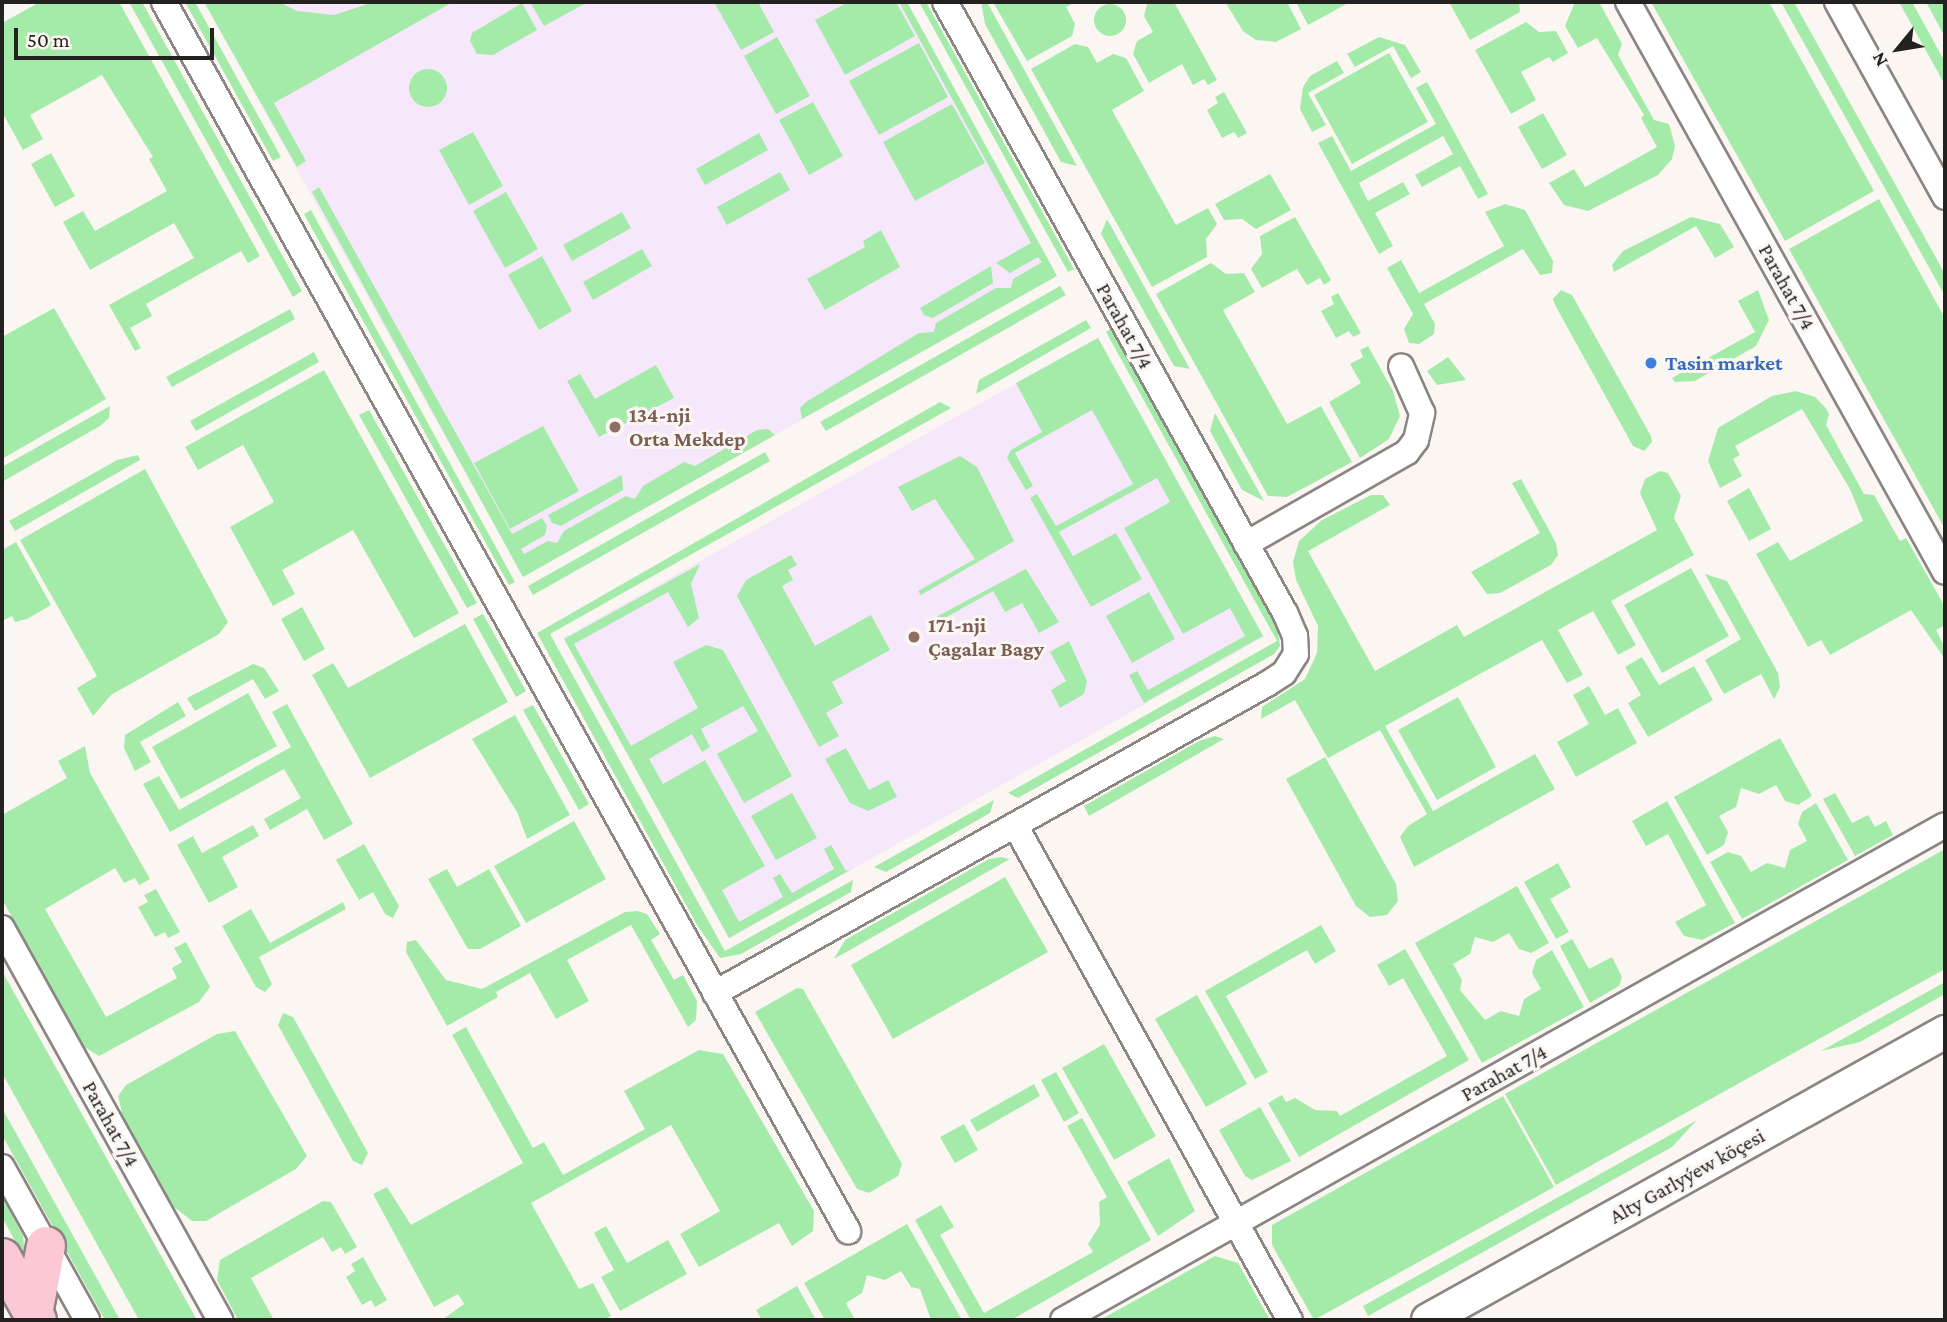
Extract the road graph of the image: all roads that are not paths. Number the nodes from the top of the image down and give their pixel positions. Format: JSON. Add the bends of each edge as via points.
{"nodes":[{"id":1,"x":164,"y":2,"type":"edge"},
{"id":2,"x":945,"y":2,"type":"edge"},
{"id":3,"x":1628,"y":2,"type":"edge"},
{"id":4,"x":1837,"y":2,"type":"edge"},
{"id":5,"x":1945,"y":197,"type":"edge"},
{"id":6,"x":1401,"y":366,"type":"dead end"},
{"id":7,"x":1246,"y":544,"type":"junction"},
{"id":8,"x":1945,"y":572,"type":"edge"},
{"id":9,"x":1015,"y":825,"type":"junction"},
{"id":10,"x":1945,"y":825,"type":"edge"},
{"id":11,"x":2,"y":928,"type":"edge"},
{"id":12,"x":715,"y":993,"type":"junction"},
{"id":13,"x":1945,"y":1032,"type":"edge"},
{"id":14,"x":2,"y":1167,"type":"edge"},
{"id":15,"x":1237,"y":1223,"type":"junction"},
{"id":16,"x":848,"y":1231,"type":"dead end"},
{"id":17,"x":46,"y":1246,"type":"junction"},
{"id":18,"x":2,"y":1258,"type":"edge"},
{"id":19,"x":35,"y":1317,"type":"edge"},
{"id":20,"x":87,"y":1320,"type":"edge"},
{"id":21,"x":220,"y":1320,"type":"edge"},
{"id":22,"x":1063,"y":1320,"type":"edge"},
{"id":23,"x":1290,"y":1320,"type":"edge"},
{"id":24,"x":1428,"y":1320,"type":"edge"}],
"edges":[{"from":1,"to":12,"type":"street"},
{"from":2,"to":7,"type":"street","name":"Parahat 7/4"},
{"from":3,"to":8,"type":"street","name":"Parahat 7/4"},
{"from":4,"to":5,"type":"street"},
{"from":6,"to":7,"type":"street","via":[[1422,413],[1416,440],[1407,452]]},
{"from":7,"to":9,"type":"street","name":"Parahat 7/4","via":[[1291,625],[1296,654],[1275,678]]},
{"from":9,"to":12,"type":"street"},
{"from":9,"to":15,"type":"street"},
{"from":10,"to":15,"type":"street","name":"Parahat 7/4"},
{"from":11,"to":21,"type":"street","name":"Parahat 7/4"},
{"from":12,"to":16,"type":"street"},
{"from":13,"to":24,"type":"street","name":"Alty Garlyýew köçesi"},
{"from":14,"to":17,"type":"street"},
{"from":15,"to":22,"type":"street","name":"Parahat 7/4"},
{"from":15,"to":23,"type":"street"},
{"from":17,"to":19,"type":"main road"},
{"from":17,"to":20,"type":"street"},
{"from":18,"to":19,"type":"main road"}]}
